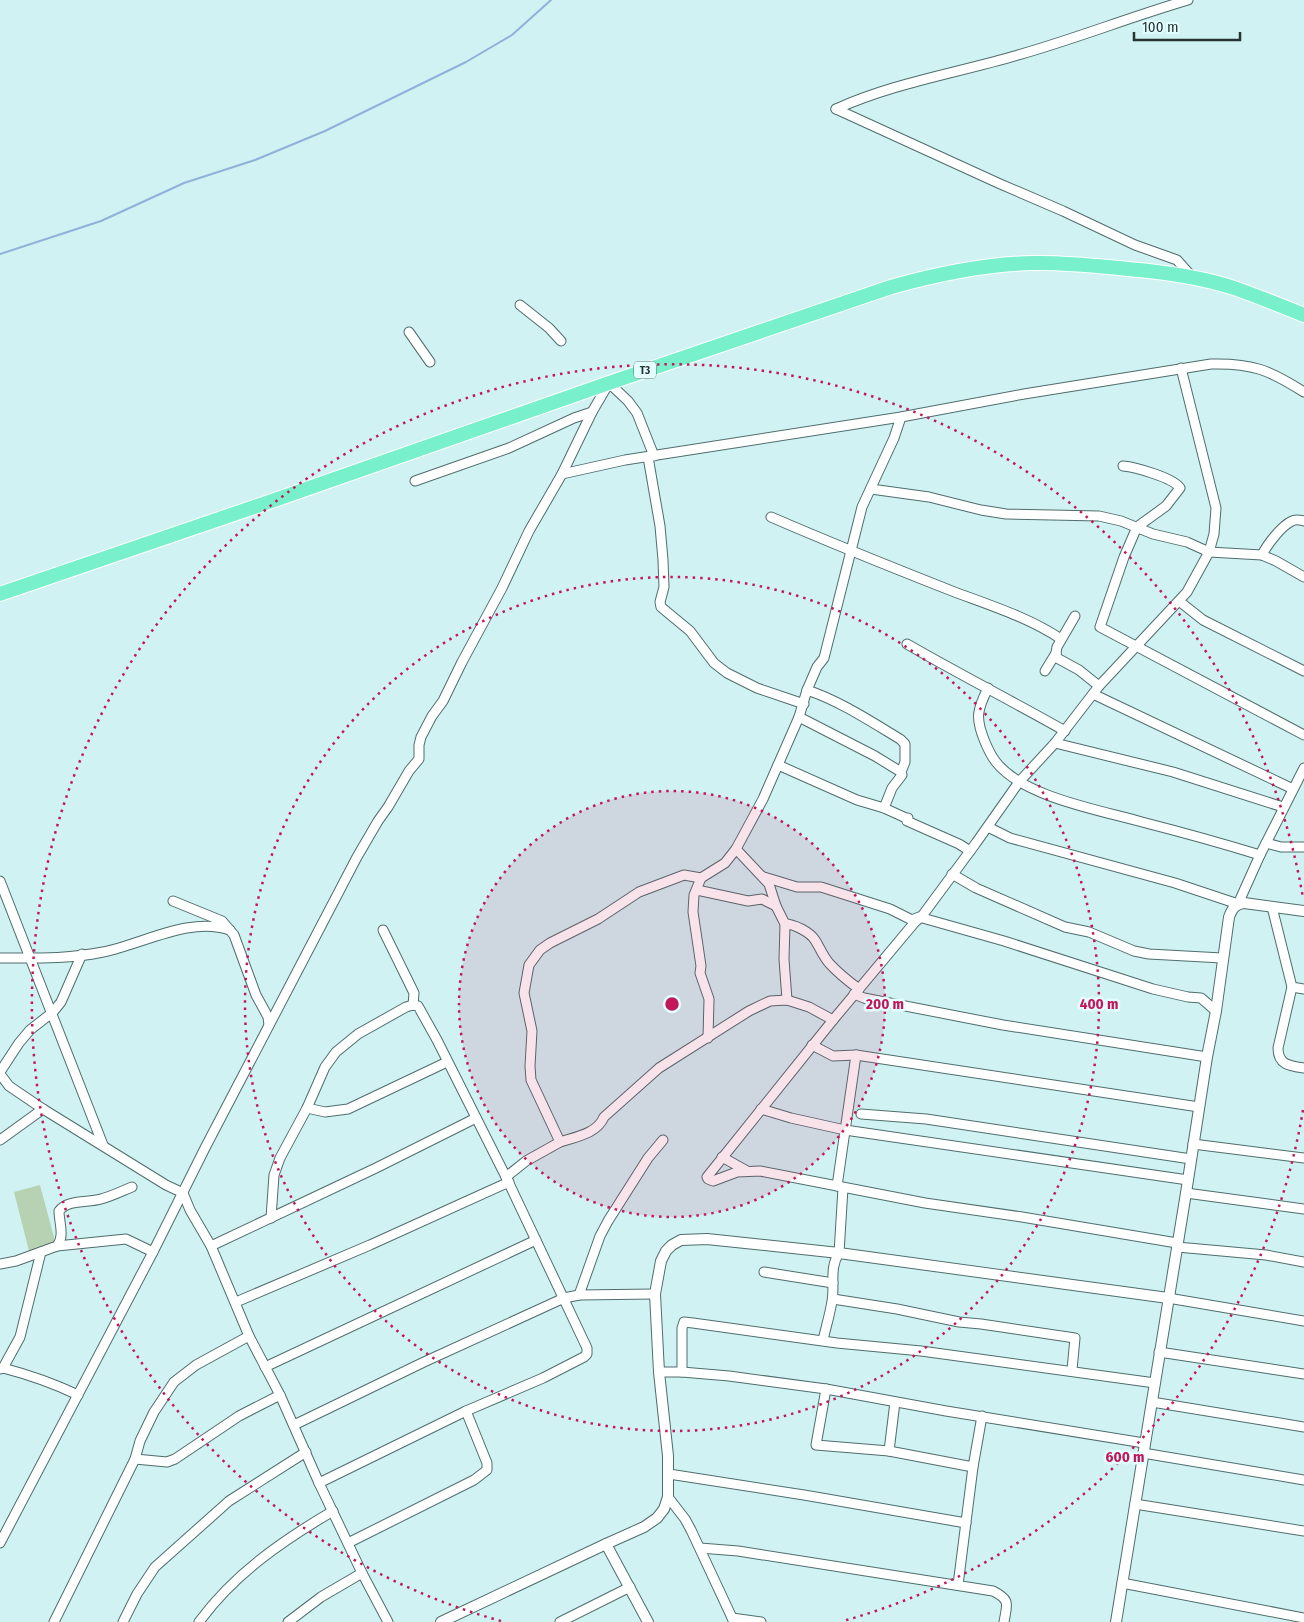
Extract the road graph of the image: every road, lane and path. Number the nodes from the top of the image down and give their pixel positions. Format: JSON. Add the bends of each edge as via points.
{"nodes":[{"id":1,"x":1188,"y":0,"type":"edge"},
{"id":2,"x":1195,"y":279,"type":"junction"},
{"id":3,"x":520,"y":305,"type":"dead end"},
{"id":4,"x":1304,"y":315,"type":"edge"},
{"id":5,"x":409,"y":332,"type":"dead end"},
{"id":6,"x":560,"y":341,"type":"dead end"},
{"id":7,"x":430,"y":362,"type":"dead end"},
{"id":8,"x":1181,"y":368,"type":"junction"},
{"id":9,"x":609,"y":383,"type":"junction"},
{"id":10,"x":1304,"y":392,"type":"edge"},
{"id":11,"x":592,"y":412,"type":"junction"},
{"id":12,"x":901,"y":417,"type":"junction"},
{"id":13,"x":651,"y":457,"type":"junction"},
{"id":14,"x":1122,"y":466,"type":"dead end"},
{"id":15,"x":562,"y":474,"type":"junction"},
{"id":16,"x":415,"y":482,"type":"dead end"},
{"id":17,"x":871,"y":490,"type":"junction"},
{"id":18,"x":771,"y":517,"type":"dead end"},
{"id":19,"x":1304,"y":521,"type":"edge"},
{"id":20,"x":1137,"y":527,"type":"junction"},
{"id":21,"x":852,"y":552,"type":"junction"},
{"id":22,"x":1209,"y":552,"type":"junction"},
{"id":23,"x":1262,"y":555,"type":"junction"},
{"id":24,"x":1304,"y":577,"type":"edge"},
{"id":25,"x":0,"y":594,"type":"edge"},
{"id":26,"x":1179,"y":601,"type":"junction"},
{"id":27,"x":1075,"y":616,"type":"dead end"},
{"id":28,"x":1060,"y":639,"type":"junction"},
{"id":29,"x":907,"y":644,"type":"dead end"},
{"id":30,"x":1137,"y":646,"type":"junction"},
{"id":31,"x":1056,"y":653,"type":"junction"},
{"id":32,"x":1045,"y":671,"type":"dead end"},
{"id":33,"x":1304,"y":671,"type":"edge"},
{"id":34,"x":988,"y":688,"type":"junction"},
{"id":35,"x":807,"y":690,"type":"junction"},
{"id":36,"x":1096,"y":690,"type":"junction"},
{"id":37,"x":804,"y":704,"type":"junction"},
{"id":38,"x":799,"y":717,"type":"junction"},
{"id":39,"x":1065,"y":731,"type":"junction"},
{"id":40,"x":1304,"y":735,"type":"edge"},
{"id":41,"x":1055,"y":743,"type":"junction"},
{"id":42,"x":778,"y":765,"type":"junction"},
{"id":43,"x":1304,"y":768,"type":"edge"},
{"id":44,"x":900,"y":772,"type":"junction"},
{"id":45,"x":1019,"y":782,"type":"junction"},
{"id":46,"x":1293,"y":789,"type":"junction"},
{"id":47,"x":1283,"y":807,"type":"junction"},
{"id":48,"x":884,"y":808,"type":"junction"},
{"id":49,"x":988,"y":827,"type":"junction"},
{"id":50,"x":1266,"y":843,"type":"junction"},
{"id":51,"x":1304,"y":847,"type":"edge"},
{"id":52,"x":736,"y":849,"type":"junction"},
{"id":53,"x":970,"y":851,"type":"junction"},
{"id":54,"x":1260,"y":855,"type":"junction"},
{"id":55,"x":952,"y":874,"type":"junction"},
{"id":56,"x":701,"y":878,"type":"junction"},
{"id":57,"x":764,"y":878,"type":"junction"},
{"id":58,"x":0,"y":881,"type":"edge"},
{"id":59,"x":697,"y":890,"type":"junction"},
{"id":60,"x":173,"y":901,"type":"dead end"},
{"id":61,"x":1238,"y":904,"type":"junction"},
{"id":62,"x":776,"y":906,"type":"junction"},
{"id":63,"x":1272,"y":907,"type":"junction"},
{"id":64,"x":1304,"y":911,"type":"edge"},
{"id":65,"x":920,"y":917,"type":"junction"},
{"id":66,"x":785,"y":924,"type":"junction"},
{"id":67,"x":230,"y":930,"type":"junction"},
{"id":68,"x":384,"y":930,"type":"dead end"},
{"id":69,"x":82,"y":954,"type":"junction"},
{"id":70,"x":0,"y":958,"type":"edge"},
{"id":71,"x":30,"y":958,"type":"junction"},
{"id":72,"x":1222,"y":958,"type":"junction"},
{"id":73,"x":1292,"y":987,"type":"junction"},
{"id":74,"x":1304,"y":989,"type":"edge"},
{"id":75,"x":856,"y":992,"type":"junction"},
{"id":76,"x":787,"y":1000,"type":"junction"},
{"id":77,"x":413,"y":1005,"type":"junction"},
{"id":78,"x":1216,"y":1011,"type":"junction"},
{"id":79,"x":52,"y":1013,"type":"junction"},
{"id":80,"x":833,"y":1020,"type":"junction"},
{"id":81,"x":269,"y":1025,"type":"junction"},
{"id":82,"x":708,"y":1038,"type":"junction"},
{"id":83,"x":812,"y":1045,"type":"junction"},
{"id":84,"x":856,"y":1055,"type":"junction"},
{"id":85,"x":1206,"y":1057,"type":"junction"},
{"id":86,"x":447,"y":1062,"type":"junction"},
{"id":87,"x":1304,"y":1068,"type":"edge"},
{"id":88,"x":0,"y":1073,"type":"edge"},
{"id":89,"x":1199,"y":1107,"type":"junction"},
{"id":90,"x":307,"y":1108,"type":"junction"},
{"id":91,"x":43,"y":1109,"type":"junction"},
{"id":92,"x":761,"y":1109,"type":"junction"},
{"id":93,"x":861,"y":1114,"type":"dead end"},
{"id":94,"x":476,"y":1118,"type":"junction"},
{"id":95,"x":845,"y":1130,"type":"junction"},
{"id":96,"x":0,"y":1140,"type":"edge"},
{"id":97,"x":663,"y":1140,"type":"dead end"},
{"id":98,"x":560,"y":1142,"type":"junction"},
{"id":99,"x":1194,"y":1144,"type":"junction"},
{"id":100,"x":103,"y":1145,"type":"junction"},
{"id":101,"x":722,"y":1157,"type":"junction"},
{"id":102,"x":1191,"y":1158,"type":"junction"},
{"id":103,"x":1304,"y":1158,"type":"edge"},
{"id":104,"x":747,"y":1171,"type":"junction"},
{"id":105,"x":508,"y":1180,"type":"junction"},
{"id":106,"x":1188,"y":1180,"type":"junction"},
{"id":107,"x":132,"y":1187,"type":"dead end"},
{"id":108,"x":840,"y":1187,"type":"junction"},
{"id":109,"x":183,"y":1193,"type":"junction"},
{"id":110,"x":1186,"y":1193,"type":"junction"},
{"id":111,"x":1304,"y":1209,"type":"edge"},
{"id":112,"x":271,"y":1218,"type":"junction"},
{"id":113,"x":536,"y":1240,"type":"junction"},
{"id":114,"x":1177,"y":1245,"type":"junction"},
{"id":115,"x":57,"y":1246,"type":"junction"},
{"id":116,"x":211,"y":1246,"type":"junction"},
{"id":117,"x":41,"y":1252,"type":"junction"},
{"id":118,"x":153,"y":1252,"type":"junction"},
{"id":119,"x":839,"y":1253,"type":"junction"},
{"id":120,"x":1304,"y":1262,"type":"edge"},
{"id":121,"x":0,"y":1264,"type":"edge"},
{"id":122,"x":764,"y":1272,"type":"dead end"},
{"id":123,"x":833,"y":1283,"type":"junction"},
{"id":124,"x":655,"y":1294,"type":"junction"},
{"id":125,"x":579,"y":1295,"type":"junction"},
{"id":126,"x":564,"y":1298,"type":"junction"},
{"id":127,"x":1168,"y":1298,"type":"junction"},
{"id":128,"x":833,"y":1299,"type":"junction"},
{"id":129,"x":236,"y":1302,"type":"junction"},
{"id":130,"x":1304,"y":1321,"type":"edge"},
{"id":131,"x":249,"y":1336,"type":"junction"},
{"id":132,"x":823,"y":1340,"type":"junction"},
{"id":133,"x":1160,"y":1352,"type":"junction"},
{"id":134,"x":265,"y":1367,"type":"junction"},
{"id":135,"x":2,"y":1369,"type":"edge"},
{"id":136,"x":1072,"y":1370,"type":"junction"},
{"id":137,"x":659,"y":1372,"type":"junction"},
{"id":138,"x":682,"y":1372,"type":"junction"},
{"id":139,"x":1304,"y":1374,"type":"edge"},
{"id":140,"x":1155,"y":1383,"type":"junction"},
{"id":141,"x":826,"y":1389,"type":"junction"},
{"id":142,"x":78,"y":1395,"type":"junction"},
{"id":143,"x":280,"y":1395,"type":"junction"},
{"id":144,"x":895,"y":1402,"type":"junction"},
{"id":145,"x":1152,"y":1402,"type":"junction"},
{"id":146,"x":466,"y":1411,"type":"junction"},
{"id":147,"x":982,"y":1416,"type":"junction"},
{"id":148,"x":294,"y":1425,"type":"junction"},
{"id":149,"x":1304,"y":1427,"type":"edge"},
{"id":150,"x":1144,"y":1448,"type":"junction"},
{"id":151,"x":889,"y":1451,"type":"junction"},
{"id":152,"x":306,"y":1452,"type":"junction"},
{"id":153,"x":135,"y":1459,"type":"junction"},
{"id":154,"x":973,"y":1467,"type":"junction"},
{"id":155,"x":669,"y":1474,"type":"junction"},
{"id":156,"x":1304,"y":1480,"type":"edge"},
{"id":157,"x":319,"y":1483,"type":"junction"},
{"id":158,"x":668,"y":1497,"type":"junction"},
{"id":159,"x":1135,"y":1504,"type":"junction"},
{"id":160,"x":333,"y":1511,"type":"junction"},
{"id":161,"x":966,"y":1523,"type":"junction"},
{"id":162,"x":1304,"y":1531,"type":"edge"},
{"id":163,"x":0,"y":1543,"type":"edge"},
{"id":164,"x":348,"y":1543,"type":"junction"},
{"id":165,"x":606,"y":1544,"type":"junction"},
{"id":166,"x":700,"y":1548,"type":"junction"},
{"id":167,"x":362,"y":1573,"type":"junction"},
{"id":168,"x":1122,"y":1583,"type":"junction"},
{"id":169,"x":958,"y":1586,"type":"junction"},
{"id":170,"x":630,"y":1587,"type":"junction"},
{"id":171,"x":1304,"y":1618,"type":"edge"},
{"id":172,"x":733,"y":1620,"type":"edge"},
{"id":173,"x":55,"y":1622,"type":"edge"},
{"id":174,"x":122,"y":1622,"type":"edge"},
{"id":175,"x":199,"y":1622,"type":"edge"},
{"id":176,"x":288,"y":1622,"type":"edge"},
{"id":177,"x":388,"y":1622,"type":"edge"},
{"id":178,"x":441,"y":1622,"type":"edge"},
{"id":179,"x":560,"y":1622,"type":"edge"},
{"id":180,"x":648,"y":1622,"type":"edge"},
{"id":181,"x":760,"y":1622,"type":"edge"},
{"id":182,"x":1004,"y":1622,"type":"edge"},
{"id":183,"x":1116,"y":1622,"type":"edge"}],
"edges":[{"from":1,"to":2,"type":"street","via":[[1028,52],[860,98],[836,110],[1177,260]]},
{"from":2,"to":4,"type":"highway","number":"T3","via":[[1236,289]]},
{"from":2,"to":9,"type":"highway","number":"T3","via":[[1155,271],[1081,264],[1033,263],[971,269],[891,287]]},
{"from":3,"to":6,"type":"street"},
{"from":5,"to":7,"type":"street"},
{"from":8,"to":10,"type":"street","via":[[1232,363],[1253,366]]},
{"from":8,"to":12,"type":"street"},
{"from":8,"to":22,"type":"street","via":[[1216,508]]},
{"from":9,"to":11,"type":"street"},
{"from":9,"to":13,"type":"street","via":[[637,413]]},
{"from":9,"to":25,"type":"highway","number":"T3"},
{"from":11,"to":15,"type":"street"},
{"from":11,"to":16,"type":"street","via":[[509,448]]},
{"from":12,"to":13,"type":"street"},
{"from":12,"to":17,"type":"street"},
{"from":13,"to":15,"type":"street"},
{"from":13,"to":37,"type":"street","via":[[663,560],[662,607],[690,631],[714,663],[727,673],[757,688]]},
{"from":14,"to":20,"type":"street","via":[[1137,467],[1176,483],[1180,488],[1166,506]]},
{"from":15,"to":81,"type":"street","via":[[529,531],[443,701],[432,716],[419,745],[419,759],[357,857]]},
{"from":17,"to":20,"type":"street","via":[[928,497],[1006,514],[1099,516]]},
{"from":17,"to":21,"type":"street","via":[[862,507]]},
{"from":18,"to":21,"type":"street"},
{"from":19,"to":23,"type":"street","via":[[1292,520],[1274,537]]},
{"from":20,"to":22,"type":"street"},
{"from":20,"to":30,"type":"street","via":[[1100,627]]},
{"from":21,"to":28,"type":"street","via":[[1012,613]]},
{"from":21,"to":35,"type":"street","via":[[824,658]]},
{"from":22,"to":23,"type":"street"},
{"from":22,"to":26,"type":"street"},
{"from":23,"to":24,"type":"street"},
{"from":26,"to":30,"type":"street"},
{"from":26,"to":33,"type":"street","via":[[1203,620]]},
{"from":27,"to":28,"type":"street"},
{"from":28,"to":31,"type":"street"},
{"from":29,"to":34,"type":"street"},
{"from":30,"to":36,"type":"street"},
{"from":30,"to":40,"type":"street"},
{"from":31,"to":32,"type":"street"},
{"from":31,"to":36,"type":"street","via":[[1057,658],[1080,670]]},
{"from":34,"to":39,"type":"street"},
{"from":34,"to":45,"type":"street","via":[[979,706],[980,729],[997,764]]},
{"from":35,"to":37,"type":"street"},
{"from":35,"to":44,"type":"street","via":[[830,698],[900,739],[905,744],[905,762]]},
{"from":36,"to":39,"type":"street"},
{"from":36,"to":46,"type":"street"},
{"from":37,"to":38,"type":"street"},
{"from":38,"to":42,"type":"street"},
{"from":38,"to":44,"type":"street"},
{"from":39,"to":41,"type":"street"},
{"from":41,"to":45,"type":"street"},
{"from":41,"to":47,"type":"street","via":[[1173,772]]},
{"from":42,"to":48,"type":"street","via":[[857,800]]},
{"from":42,"to":52,"type":"street"},
{"from":43,"to":46,"type":"street"},
{"from":44,"to":48,"type":"street","via":[[902,775],[892,788]]},
{"from":45,"to":49,"type":"street"},
{"from":45,"to":54,"type":"street","via":[[1078,804]]},
{"from":46,"to":47,"type":"street"},
{"from":47,"to":50,"type":"street"},
{"from":48,"to":53,"type":"street"},
{"from":49,"to":53,"type":"street"},
{"from":49,"to":61,"type":"street","via":[[1010,838]]},
{"from":50,"to":51,"type":"street"},
{"from":50,"to":54,"type":"street"},
{"from":52,"to":56,"type":"street","via":[[725,863]]},
{"from":52,"to":57,"type":"street"},
{"from":53,"to":55,"type":"street"},
{"from":54,"to":61,"type":"street"},
{"from":55,"to":65,"type":"street"},
{"from":55,"to":72,"type":"street","via":[[1065,927],[1089,932],[1134,951]]},
{"from":56,"to":59,"type":"street"},
{"from":56,"to":98,"type":"street","via":[[684,875],[650,887],[550,943],[529,965],[524,993],[532,1031],[531,1080]]},
{"from":57,"to":62,"type":"street"},
{"from":57,"to":65,"type":"street","via":[[797,887],[821,887],[890,909],[912,920]]},
{"from":58,"to":71,"type":"street"},
{"from":59,"to":62,"type":"street","via":[[748,901],[762,899]]},
{"from":59,"to":82,"type":"street","via":[[693,912],[700,973],[709,999]]},
{"from":60,"to":67,"type":"street","via":[[222,921]]},
{"from":61,"to":63,"type":"street"},
{"from":61,"to":72,"type":"street","via":[[1229,917]]},
{"from":62,"to":66,"type":"street"},
{"from":63,"to":64,"type":"street"},
{"from":63,"to":73,"type":"street"},
{"from":65,"to":75,"type":"street"},
{"from":65,"to":78,"type":"street","via":[[1153,989],[1201,998]]},
{"from":66,"to":75,"type":"street","via":[[791,924],[814,938],[828,962]]},
{"from":66,"to":76,"type":"street"},
{"from":67,"to":69,"type":"street","via":[[201,927],[149,937],[104,952]]},
{"from":67,"to":81,"type":"street"},
{"from":68,"to":77,"type":"street","via":[[414,992]]},
{"from":69,"to":71,"type":"street"},
{"from":69,"to":79,"type":"street","via":[[61,1002]]},
{"from":70,"to":71,"type":"street"},
{"from":71,"to":79,"type":"street"},
{"from":72,"to":78,"type":"street"},
{"from":73,"to":74,"type":"street"},
{"from":73,"to":87,"type":"street","via":[[1278,1055],[1282,1063]]},
{"from":75,"to":80,"type":"street"},
{"from":75,"to":85,"type":"street","via":[[873,1000],[1003,1025]]},
{"from":76,"to":80,"type":"street"},
{"from":76,"to":82,"type":"street","via":[[770,1001],[749,1011]]},
{"from":77,"to":86,"type":"street","via":[[422,1011]]},
{"from":77,"to":90,"type":"street","via":[[365,1029],[336,1052]]},
{"from":78,"to":85,"type":"street"},
{"from":79,"to":88,"type":"street","via":[[30,1030]]},
{"from":79,"to":100,"type":"street"},
{"from":80,"to":83,"type":"street"},
{"from":81,"to":109,"type":"street"},
{"from":82,"to":98,"type":"street","via":[[659,1068],[604,1117],[601,1124],[572,1140]]},
{"from":83,"to":84,"type":"street","via":[[833,1056]]},
{"from":83,"to":92,"type":"street"},
{"from":84,"to":89,"type":"street"},
{"from":84,"to":95,"type":"street"},
{"from":85,"to":89,"type":"street"},
{"from":86,"to":90,"type":"street","via":[[348,1109],[325,1112]]},
{"from":86,"to":94,"type":"street"},
{"from":88,"to":91,"type":"street","via":[[9,1086]]},
{"from":89,"to":99,"type":"street"},
{"from":90,"to":112,"type":"street","via":[[274,1175]]},
{"from":91,"to":96,"type":"street"},
{"from":91,"to":100,"type":"street"},
{"from":92,"to":95,"type":"street"},
{"from":92,"to":101,"type":"street"},
{"from":93,"to":102,"type":"street","via":[[926,1119]]},
{"from":94,"to":105,"type":"street"},
{"from":94,"to":112,"type":"street"},
{"from":95,"to":106,"type":"street"},
{"from":95,"to":108,"type":"street"},
{"from":97,"to":125,"type":"street","via":[[608,1221]]},
{"from":98,"to":105,"type":"street","via":[[526,1161]]},
{"from":99,"to":102,"type":"street"},
{"from":99,"to":103,"type":"street"},
{"from":100,"to":109,"type":"street"},
{"from":101,"to":104,"type":"street"},
{"from":101,"to":104,"type":"street","via":[[708,1175],[711,1181]]},
{"from":102,"to":106,"type":"street"},
{"from":104,"to":108,"type":"street"},
{"from":105,"to":113,"type":"street"},
{"from":105,"to":129,"type":"street","via":[[370,1245]]},
{"from":106,"to":110,"type":"street"},
{"from":107,"to":115,"type":"street","via":[[101,1199],[63,1206],[59,1211],[61,1241]]},
{"from":108,"to":114,"type":"street"},
{"from":108,"to":119,"type":"street"},
{"from":109,"to":116,"type":"street"},
{"from":109,"to":118,"type":"street"},
{"from":110,"to":111,"type":"street"},
{"from":110,"to":114,"type":"street"},
{"from":112,"to":116,"type":"street"},
{"from":113,"to":126,"type":"street"},
{"from":113,"to":134,"type":"street"},
{"from":114,"to":120,"type":"street"},
{"from":114,"to":127,"type":"street"},
{"from":115,"to":117,"type":"street"},
{"from":115,"to":118,"type":"street","via":[[126,1239]]},
{"from":116,"to":129,"type":"street"},
{"from":117,"to":121,"type":"street"},
{"from":117,"to":135,"type":"street","via":[[20,1337]]},
{"from":118,"to":142,"type":"street"},
{"from":119,"to":123,"type":"street","via":[[832,1269]]},
{"from":119,"to":124,"type":"street","via":[[707,1239],[681,1240],[666,1251],[661,1261]]},
{"from":119,"to":127,"type":"street"},
{"from":122,"to":123,"type":"street"},
{"from":123,"to":128,"type":"street"},
{"from":124,"to":125,"type":"street"},
{"from":124,"to":137,"type":"street"},
{"from":125,"to":126,"type":"street"},
{"from":126,"to":146,"type":"street","via":[[587,1354],[543,1378]]},
{"from":126,"to":148,"type":"street"},
{"from":127,"to":130,"type":"street"},
{"from":127,"to":133,"type":"street"},
{"from":128,"to":132,"type":"street"},
{"from":128,"to":136,"type":"street","via":[[960,1322],[1075,1338]]},
{"from":129,"to":131,"type":"street"},
{"from":131,"to":134,"type":"street"},
{"from":131,"to":153,"type":"street","via":[[196,1365],[174,1382],[154,1412]]},
{"from":132,"to":136,"type":"street"},
{"from":132,"to":138,"type":"street","via":[[684,1322]]},
{"from":133,"to":139,"type":"street"},
{"from":133,"to":140,"type":"street"},
{"from":134,"to":143,"type":"street"},
{"from":135,"to":142,"type":"street","via":[[56,1384]]},
{"from":136,"to":140,"type":"street"},
{"from":137,"to":138,"type":"street"},
{"from":137,"to":155,"type":"street"},
{"from":138,"to":141,"type":"street"},
{"from":140,"to":145,"type":"street"},
{"from":141,"to":144,"type":"street"},
{"from":141,"to":151,"type":"street","via":[[816,1444]]},
{"from":142,"to":163,"type":"street"},
{"from":143,"to":148,"type":"street"},
{"from":143,"to":153,"type":"street","via":[[239,1416],[175,1459],[167,1462]]},
{"from":144,"to":147,"type":"street"},
{"from":144,"to":151,"type":"street"},
{"from":145,"to":149,"type":"street"},
{"from":145,"to":150,"type":"street"},
{"from":146,"to":157,"type":"street"},
{"from":146,"to":164,"type":"street","via":[[487,1470],[474,1480]]},
{"from":147,"to":150,"type":"street"},
{"from":147,"to":154,"type":"street"},
{"from":148,"to":152,"type":"street"},
{"from":150,"to":156,"type":"street"},
{"from":150,"to":159,"type":"street"},
{"from":151,"to":154,"type":"street"},
{"from":152,"to":157,"type":"street"},
{"from":152,"to":174,"type":"street","via":[[229,1501],[155,1567]]},
{"from":153,"to":173,"type":"street"},
{"from":154,"to":161,"type":"street"},
{"from":155,"to":158,"type":"street"},
{"from":155,"to":161,"type":"street"},
{"from":157,"to":160,"type":"street"},
{"from":158,"to":165,"type":"street","via":[[657,1518]]},
{"from":158,"to":166,"type":"street","via":[[685,1519]]},
{"from":159,"to":162,"type":"street"},
{"from":159,"to":168,"type":"street"},
{"from":160,"to":164,"type":"street"},
{"from":160,"to":175,"type":"street","via":[[269,1552],[212,1604]]},
{"from":161,"to":169,"type":"street"},
{"from":164,"to":167,"type":"street"},
{"from":165,"to":170,"type":"street"},
{"from":165,"to":178,"type":"street"},
{"from":166,"to":169,"type":"street","via":[[738,1551]]},
{"from":166,"to":172,"type":"street"},
{"from":167,"to":176,"type":"street","via":[[321,1597]]},
{"from":167,"to":177,"type":"street"},
{"from":168,"to":171,"type":"street"},
{"from":168,"to":183,"type":"street"},
{"from":169,"to":182,"type":"street","via":[[1002,1595],[1008,1604]]},
{"from":170,"to":179,"type":"street"},
{"from":170,"to":180,"type":"street"},
{"from":172,"to":181,"type":"street"}]}
